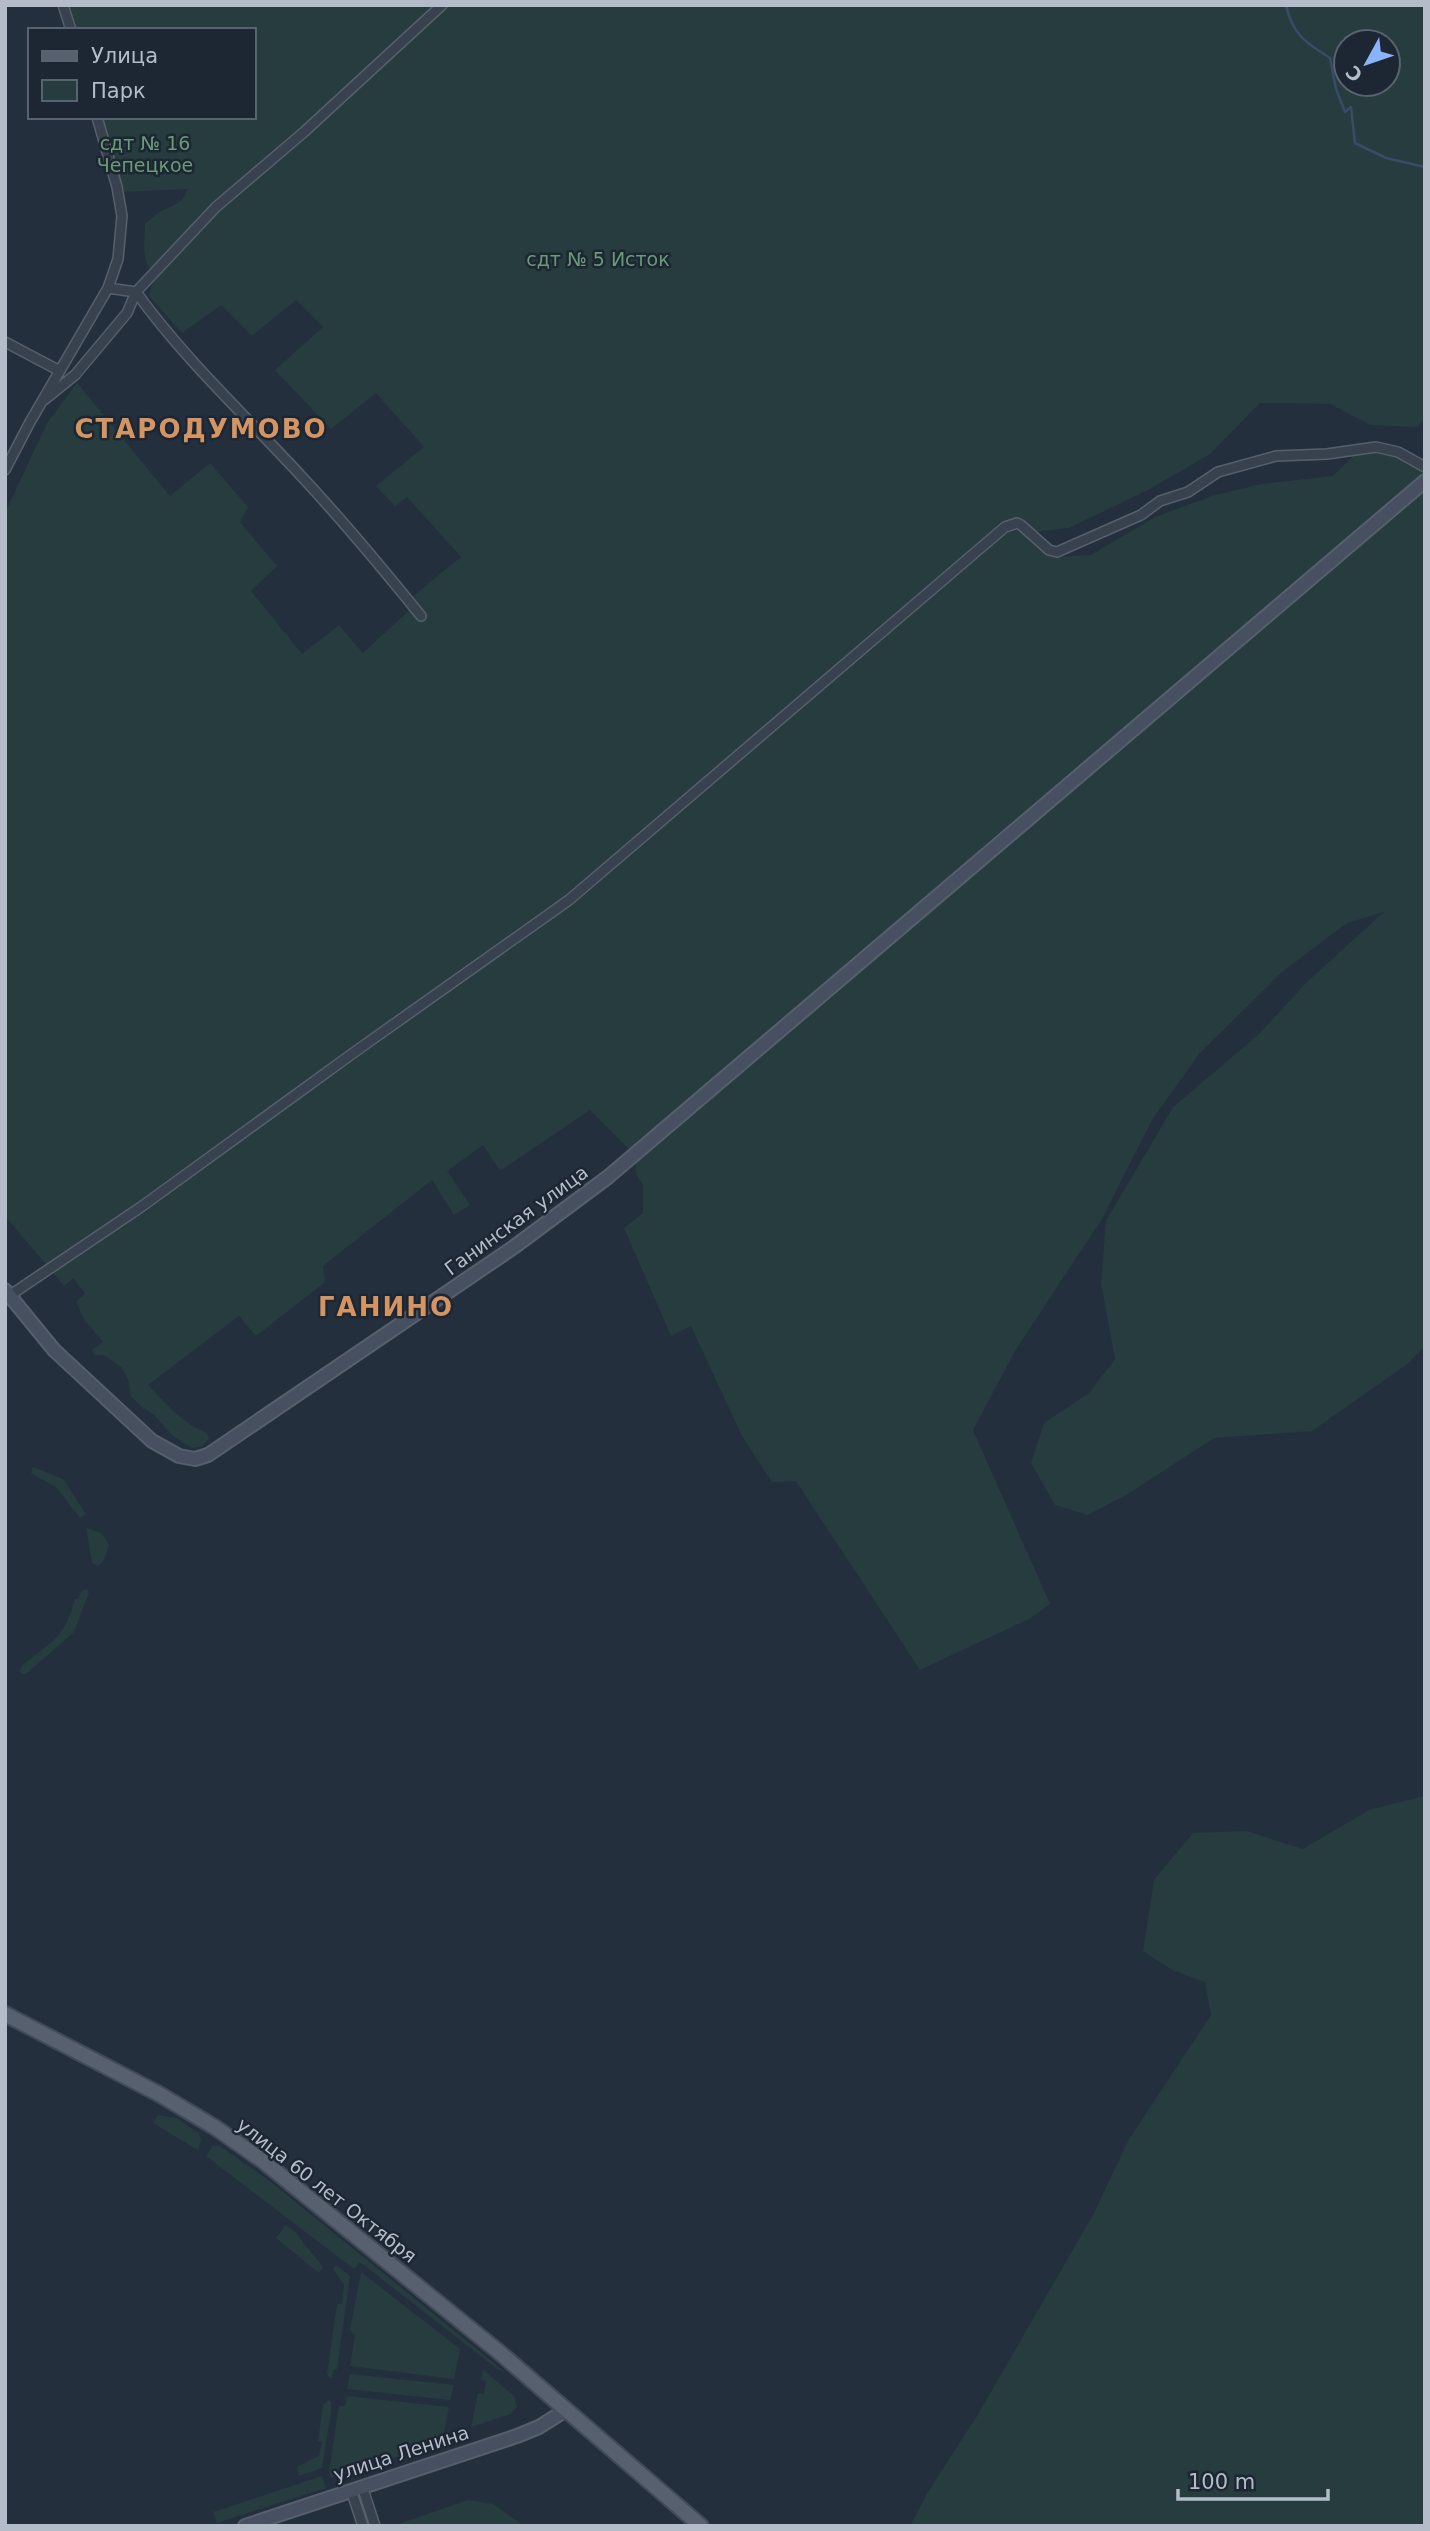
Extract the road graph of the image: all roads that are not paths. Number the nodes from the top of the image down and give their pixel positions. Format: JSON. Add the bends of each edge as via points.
{"nodes":[{"id":1,"x":63,"y":5,"type":"edge"},
{"id":2,"x":442,"y":5,"type":"edge"},
{"id":3,"x":70,"y":28,"type":"edge"},
{"id":4,"x":98,"y":119,"type":"edge"},
{"id":5,"x":108,"y":288,"type":"junction"},
{"id":6,"x":136,"y":292,"type":"junction"},
{"id":7,"x":5,"y":342,"type":"edge"},
{"id":8,"x":60,"y":371,"type":"junction"},
{"id":9,"x":44,"y":400,"type":"junction"},
{"id":10,"x":1425,"y":467,"type":"edge"},
{"id":11,"x":5,"y":470,"type":"edge"},
{"id":12,"x":1425,"y":481,"type":"edge"},
{"id":13,"x":421,"y":616,"type":"dead end"},
{"id":14,"x":7,"y":1293,"type":"edge"},
{"id":15,"x":5,"y":2014,"type":"edge"},
{"id":16,"x":566,"y":2410,"type":"junction"},
{"id":17,"x":356,"y":2488,"type":"junction"},
{"id":18,"x":245,"y":2526,"type":"edge"},
{"id":19,"x":363,"y":2526,"type":"edge"},
{"id":20,"x":375,"y":2526,"type":"edge"},
{"id":21,"x":701,"y":2526,"type":"edge"}],
"edges":[{"from":1,"to":3,"type":"street"},
{"from":2,"to":6,"type":"street","via":[[216,207]]},
{"from":4,"to":5,"type":"street","via":[[122,216],[118,259]]},
{"from":5,"to":6,"type":"street"},
{"from":5,"to":8,"type":"street"},
{"from":6,"to":9,"type":"street","via":[[127,313],[75,376]]},
{"from":6,"to":13,"type":"street"},
{"from":7,"to":8,"type":"street"},
{"from":8,"to":9,"type":"street"},
{"from":9,"to":11,"type":"street"},
{"from":10,"to":14,"type":"street","via":[[1398,452],[1376,447],[1276,456],[1218,472],[1188,492],[1057,552],[1017,523],[1005,527],[569,900],[152,1199]]},
{"from":12,"to":14,"type":"street","name":"Ганинская улица","via":[[588,1193],[208,1455],[178,1456],[152,1441],[54,1350]]},
{"from":15,"to":16,"type":"main road","name":"улица 60 лет Октября","via":[[159,2094],[263,2161]]},
{"from":16,"to":17,"type":"street","name":"улица Ленина","via":[[528,2432]]},
{"from":16,"to":21,"type":"main road","name":"улица 60 лет Октября"},
{"from":17,"to":18,"type":"street","name":"улица Ленина"},
{"from":17,"to":19,"type":"street"},
{"from":17,"to":20,"type":"street"}]}
